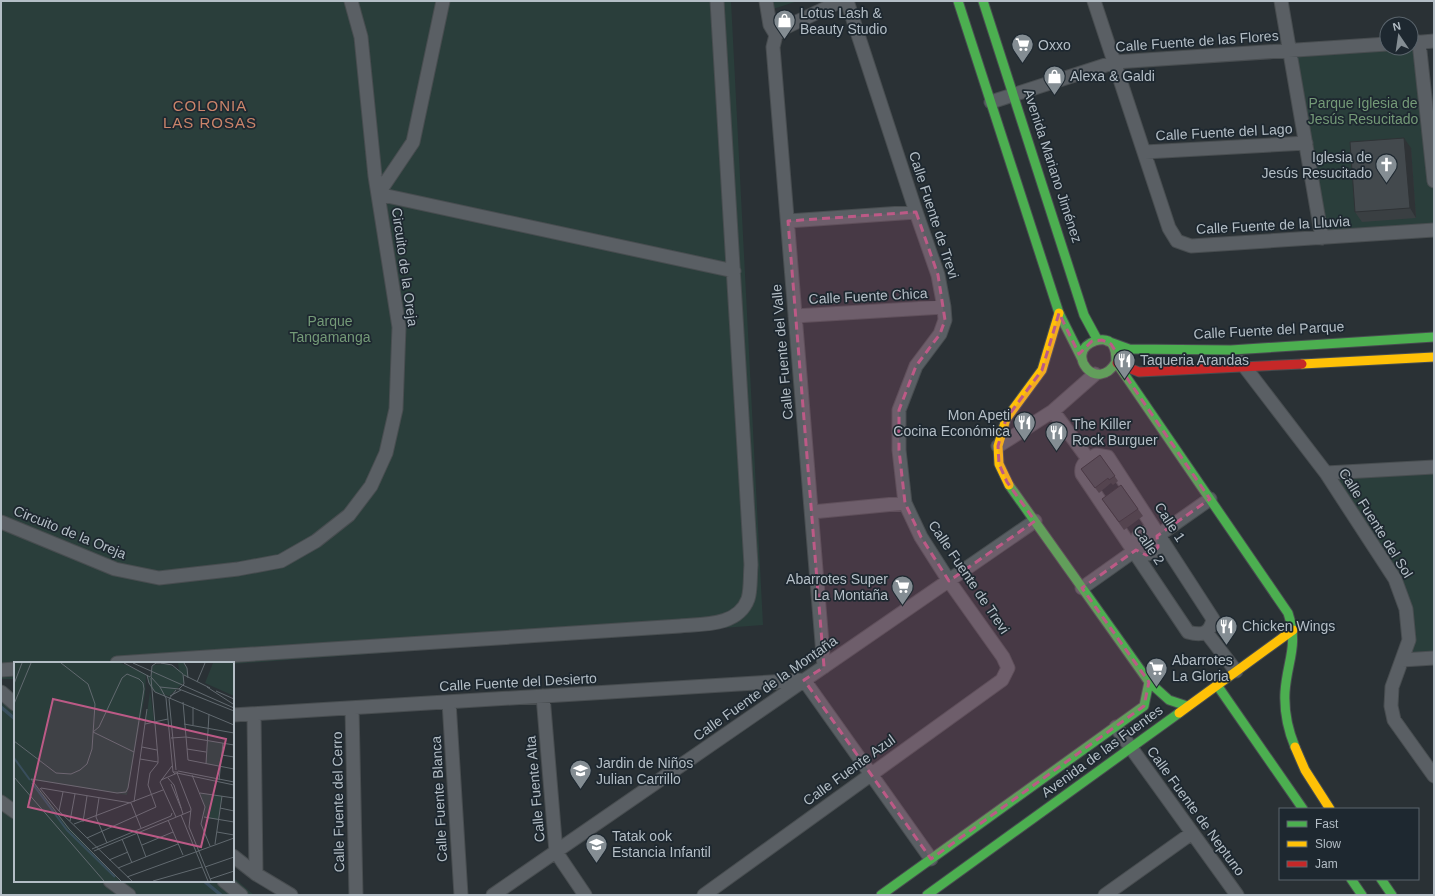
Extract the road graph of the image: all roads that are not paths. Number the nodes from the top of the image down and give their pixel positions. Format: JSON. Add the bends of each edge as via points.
{"nodes":[{"id":1,"x":351,"y":1,"type":"edge"},
{"id":2,"x":443,"y":1,"type":"edge"},
{"id":3,"x":717,"y":1,"type":"edge"},
{"id":4,"x":766,"y":1,"type":"edge"},
{"id":5,"x":841,"y":1,"type":"edge"},
{"id":6,"x":847,"y":1,"type":"edge"},
{"id":7,"x":958,"y":1,"type":"edge"},
{"id":8,"x":983,"y":1,"type":"edge"},
{"id":9,"x":1094,"y":1,"type":"edge"},
{"id":10,"x":1281,"y":1,"type":"edge"},
{"id":11,"x":776,"y":34,"type":"junction"},
{"id":12,"x":1434,"y":41,"type":"edge"},
{"id":13,"x":1419,"y":42,"type":"edge"},
{"id":14,"x":1379,"y":45,"type":"edge"},
{"id":15,"x":1290,"y":51,"type":"junction"},
{"id":16,"x":1418,"y":56,"type":"edge"},
{"id":17,"x":1115,"y":62,"type":"junction"},
{"id":18,"x":1014,"y":95,"type":"junction"},
{"id":19,"x":991,"y":102,"type":"junction"},
{"id":20,"x":1432,"y":136,"type":"edge"},
{"id":21,"x":1306,"y":143,"type":"junction"},
{"id":22,"x":1145,"y":152,"type":"junction"},
{"id":23,"x":1434,"y":181,"type":"edge"},
{"id":24,"x":378,"y":194,"type":"junction"},
{"id":25,"x":916,"y":212,"type":"junction"},
{"id":26,"x":788,"y":221,"type":"junction"},
{"id":27,"x":1434,"y":230,"type":"edge"},
{"id":28,"x":1322,"y":238,"type":"junction"},
{"id":29,"x":734,"y":271,"type":"junction"},
{"id":30,"x":944,"y":307,"type":"junction"},
{"id":31,"x":1059,"y":313,"type":"junction"},
{"id":32,"x":795,"y":316,"type":"junction"},
{"id":33,"x":1434,"y":337,"type":"edge"},
{"id":34,"x":1098,"y":339,"type":"junction"},
{"id":35,"x":1107,"y":341,"type":"junction"},
{"id":36,"x":1231,"y":350,"type":"junction"},
{"id":37,"x":1434,"y":358,"type":"edge"},
{"id":38,"x":1082,"y":359,"type":"junction"},
{"id":39,"x":1116,"y":362,"type":"junction"},
{"id":40,"x":1245,"y":367,"type":"junction"},
{"id":41,"x":1146,"y":372,"type":"junction"},
{"id":42,"x":1095,"y":374,"type":"junction"},
{"id":43,"x":1142,"y":399,"type":"junction"},
{"id":44,"x":1053,"y":411,"type":"junction"},
{"id":45,"x":998,"y":446,"type":"junction"},
{"id":46,"x":1088,"y":459,"type":"junction"},
{"id":47,"x":1434,"y":467,"type":"edge"},
{"id":48,"x":1326,"y":473,"type":"junction"},
{"id":49,"x":1210,"y":499,"type":"junction"},
{"id":50,"x":905,"y":503,"type":"junction"},
{"id":51,"x":812,"y":512,"type":"junction"},
{"id":52,"x":1035,"y":521,"type":"junction"},
{"id":53,"x":1,"y":522,"type":"edge"},
{"id":54,"x":1157,"y":536,"type":"junction"},
{"id":55,"x":1136,"y":550,"type":"junction"},
{"id":56,"x":949,"y":581,"type":"junction"},
{"id":57,"x":1082,"y":588,"type":"junction"},
{"id":58,"x":1293,"y":630,"type":"junction"},
{"id":59,"x":1206,"y":632,"type":"junction"},
{"id":60,"x":1434,"y":658,"type":"edge"},
{"id":61,"x":1402,"y":660,"type":"junction"},
{"id":62,"x":131,"y":662,"type":"edge"},
{"id":63,"x":824,"y":667,"type":"junction"},
{"id":64,"x":1008,"y":668,"type":"joint"},
{"id":65,"x":14,"y":669,"type":"edge"},
{"id":66,"x":1,"y":670,"type":"edge"},
{"id":67,"x":1236,"y":671,"type":"junction"},
{"id":68,"x":804,"y":680,"type":"junction"},
{"id":69,"x":1149,"y":682,"type":"junction"},
{"id":70,"x":1216,"y":685,"type":"junction"},
{"id":71,"x":1,"y":692,"type":"edge"},
{"id":72,"x":543,"y":696,"type":"junction"},
{"id":73,"x":449,"y":702,"type":"junction"},
{"id":74,"x":14,"y":703,"type":"edge"},
{"id":75,"x":1187,"y":706,"type":"junction"},
{"id":76,"x":352,"y":708,"type":"junction"},
{"id":77,"x":254,"y":714,"type":"junction"},
{"id":78,"x":234,"y":715,"type":"edge"},
{"id":79,"x":1116,"y":727,"type":"junction"},
{"id":80,"x":1130,"y":747,"type":"junction"},
{"id":81,"x":869,"y":775,"type":"junction"},
{"id":82,"x":1434,"y":776,"type":"edge"},
{"id":83,"x":1305,"y":793,"type":"junction"},
{"id":84,"x":1,"y":802,"type":"edge"},
{"id":85,"x":1304,"y":808,"type":"edge"},
{"id":86,"x":1328,"y":808,"type":"edge"},
{"id":87,"x":14,"y":811,"type":"edge"},
{"id":88,"x":1192,"y":832,"type":"junction"},
{"id":89,"x":556,"y":852,"type":"junction"},
{"id":90,"x":234,"y":857,"type":"edge"},
{"id":91,"x":931,"y":859,"type":"junction"},
{"id":92,"x":256,"y":874,"type":"junction"},
{"id":93,"x":1352,"y":880,"type":"edge"},
{"id":94,"x":1382,"y":880,"type":"edge"},
{"id":95,"x":111,"y":882,"type":"edge"},
{"id":96,"x":225,"y":882,"type":"edge"},
{"id":97,"x":896,"y":891,"type":"edge"},
{"id":98,"x":129,"y":895,"type":"edge"},
{"id":99,"x":241,"y":895,"type":"edge"},
{"id":100,"x":291,"y":895,"type":"edge"},
{"id":101,"x":356,"y":895,"type":"edge"},
{"id":102,"x":461,"y":895,"type":"edge"},
{"id":103,"x":493,"y":895,"type":"edge"},
{"id":104,"x":585,"y":895,"type":"edge"},
{"id":105,"x":704,"y":895,"type":"edge"},
{"id":106,"x":881,"y":895,"type":"edge"},
{"id":107,"x":926,"y":895,"type":"edge"},
{"id":108,"x":1105,"y":895,"type":"edge"},
{"id":109,"x":1237,"y":895,"type":"edge"},
{"id":110,"x":1362,"y":895,"type":"edge"},
{"id":111,"x":1392,"y":895,"type":"edge"}],
"edges":[{"from":1,"to":24,"type":"street","name":"Circuito de la Oreja","via":[[361,37]]},
{"from":2,"to":24,"type":"street","via":[[413,142]]},
{"from":3,"to":29,"type":"street"},
{"from":4,"to":11,"type":"street","name":"Calle Fuente del Valle","via":[[770,25]]},
{"from":5,"to":11,"type":"street"},
{"from":6,"to":25,"type":"street","name":"Calle Fuente de Trevi"},
{"from":7,"to":19,"type":"street"},
{"from":8,"to":18,"type":"street","name":"Avenida Mariano Jiménez"},
{"from":9,"to":17,"type":"street","name":"Calle Fuente de la Lluvia"},
{"from":10,"to":15,"type":"street"},
{"from":11,"to":26,"type":"street","name":"Calle Fuente del Valle","via":[[773,47]]},
{"from":12,"to":13,"type":"street"},
{"from":14,"to":15,"type":"street","name":"Calle Fuente de las Flores"},
{"from":15,"to":17,"type":"street","name":"Calle Fuente de las Flores"},
{"from":15,"to":21,"type":"street"},
{"from":16,"to":20,"type":"street"},
{"from":17,"to":18,"type":"street","name":"Calle Fuente de las Flores"},
{"from":17,"to":22,"type":"street","name":"Calle Fuente de la Lluvia"},
{"from":18,"to":19,"type":"street","name":"Calle Fuente de las Flores"},
{"from":18,"to":34,"type":"street","name":"Avenida Mariano Jiménez","via":[[1084,315]]},
{"from":19,"to":31,"type":"street"},
{"from":20,"to":23,"type":"street"},
{"from":21,"to":22,"type":"street","name":"Calle Fuente del Lago"},
{"from":21,"to":28,"type":"street"},
{"from":22,"to":28,"type":"street","name":"Calle Fuente de la Lluvia","via":[[1169,228],[1177,241],[1191,246]]},
{"from":24,"to":29,"type":"street"},
{"from":24,"to":53,"type":"street","name":"Circuito de la Oreja","via":[[399,326],[396,409],[386,453],[372,486],[349,515],[316,542],[281,561],[159,578],[115,569]]},
{"from":25,"to":26,"type":"street"},
{"from":25,"to":30,"type":"street","name":"Calle Fuente de Trevi","via":[[938,275]]},
{"from":26,"to":32,"type":"street","name":"Calle Fuente del Valle"},
{"from":27,"to":28,"type":"street","name":"Calle Fuente de la Lluvia"},
{"from":29,"to":62,"type":"street","via":[[751,565],[748,599],[740,613],[722,622],[680,626]]},
{"from":30,"to":32,"type":"street","name":"Calle Fuente Chica"},
{"from":30,"to":50,"type":"street","name":"Calle Fuente de Trevi","via":[[945,320],[940,334],[916,366],[899,410],[899,450]]},
{"from":31,"to":38,"type":"street"},
{"from":31,"to":45,"type":"street","via":[[1042,370],[1006,419]]},
{"from":32,"to":51,"type":"street","name":"Calle Fuente del Valle"},
{"from":33,"to":36,"type":"street","name":"Calle Fuente del Parque"},
{"from":34,"to":35,"type":"street"},
{"from":34,"to":38,"type":"street","via":[[1087,344]]},
{"from":35,"to":36,"type":"street","name":"Calle Fuente del Parque","via":[[1128,349]]},
{"from":35,"to":39,"type":"street","via":[[1114,347]]},
{"from":36,"to":40,"type":"street","name":"Calle Fuente del Sol"},
{"from":37,"to":40,"type":"street"},
{"from":38,"to":42,"type":"street","via":[[1086,368]]},
{"from":39,"to":41,"type":"street","via":[[1133,371]]},
{"from":39,"to":42,"type":"street","via":[[1110,371]]},
{"from":39,"to":43,"type":"street"},
{"from":40,"to":41,"type":"street"},
{"from":40,"to":48,"type":"street","name":"Calle Fuente del Sol"},
{"from":41,"to":43,"type":"street","via":[[1138,376],[1135,383]]},
{"from":42,"to":44,"type":"street"},
{"from":43,"to":49,"type":"street"},
{"from":44,"to":45,"type":"street"},
{"from":44,"to":46,"type":"street"},
{"from":45,"to":52,"type":"street","via":[[1000,464],[1007,482]]},
{"from":46,"to":54,"type":"street","name":"Calle 1","via":[[1096,455],[1108,457]]},
{"from":46,"to":55,"type":"street","name":"Calle 2","via":[[1082,474]]},
{"from":47,"to":48,"type":"street"},
{"from":48,"to":61,"type":"street","name":"Calle Fuente del Sol","via":[[1395,579],[1406,609],[1409,640]]},
{"from":49,"to":54,"type":"street"},
{"from":49,"to":58,"type":"street","via":[[1288,613]]},
{"from":50,"to":51,"type":"street"},
{"from":50,"to":56,"type":"street","name":"Calle Fuente de Trevi","via":[[920,537]]},
{"from":51,"to":63,"type":"street","name":"Calle Fuente del Valle"},
{"from":52,"to":56,"type":"street","name":"Calle Fuente de la Montaña"},
{"from":52,"to":57,"type":"street"},
{"from":54,"to":55,"type":"street","via":[[1150,532],[1139,536]]},
{"from":54,"to":59,"type":"street","name":"Calle 1","via":[[1214,619],[1212,627]]},
{"from":55,"to":57,"type":"street"},
{"from":55,"to":59,"type":"street","name":"Calle 2","via":[[1188,632],[1198,635]]},
{"from":56,"to":63,"type":"street","name":"Calle Fuente de la Montaña"},
{"from":56,"to":64,"type":"street","name":"Calle Fuente de Trevi","via":[[1003,656]]},
{"from":57,"to":69,"type":"street"},
{"from":58,"to":67,"type":"street","name":"Avenida de las Fuentes"},
{"from":58,"to":83,"type":"street","via":[[1293,649],[1285,698]]},
{"from":59,"to":67,"type":"street"},
{"from":60,"to":61,"type":"street"},
{"from":61,"to":82,"type":"street","name":"Calle Fuente del Sol","via":[[1392,687],[1391,706],[1394,720]]},
{"from":63,"to":68,"type":"street","name":"Calle Fuente de la Montaña"},
{"from":64,"to":81,"type":"street","name":"Calle Fuente Azul","via":[[1002,680]]},
{"from":65,"to":66,"type":"street"},
{"from":67,"to":70,"type":"street","name":"Avenida de las Fuentes"},
{"from":68,"to":72,"type":"street","name":"Calle Fuente del Desierto"},
{"from":68,"to":81,"type":"street"},
{"from":68,"to":89,"type":"street","name":"Calle Fuente de la Montaña"},
{"from":69,"to":75,"type":"street","via":[[1169,700]]},
{"from":69,"to":79,"type":"street","name":"Avenida de las Fuentes","via":[[1144,706]]},
{"from":70,"to":75,"type":"street","name":"Avenida de las Fuentes"},
{"from":70,"to":83,"type":"street"},
{"from":71,"to":74,"type":"street"},
{"from":72,"to":73,"type":"street","name":"Calle Fuente del Desierto"},
{"from":72,"to":89,"type":"street","name":"Calle Fuente Alta"},
{"from":73,"to":76,"type":"street","name":"Calle Fuente del Desierto"},
{"from":73,"to":102,"type":"street","name":"Calle Fuente Blanca"},
{"from":75,"to":80,"type":"street","name":"Avenida de las Fuentes"},
{"from":76,"to":77,"type":"street","name":"Calle Fuente del Desierto"},
{"from":76,"to":101,"type":"street","name":"Calle Fuente del Cerro"},
{"from":77,"to":78,"type":"street","name":"Calle Fuente del Desierto"},
{"from":77,"to":92,"type":"street"},
{"from":79,"to":80,"type":"street","name":"Calle Fuente de Neptuno"},
{"from":79,"to":91,"type":"street","name":"Avenida de las Fuentes"},
{"from":80,"to":88,"type":"street","name":"Calle Fuente de Neptuno"},
{"from":80,"to":107,"type":"street","name":"Avenida de las Fuentes"},
{"from":81,"to":91,"type":"street"},
{"from":81,"to":105,"type":"street","name":"Calle Fuente Azul"},
{"from":83,"to":85,"type":"street"},
{"from":83,"to":86,"type":"street"},
{"from":84,"to":87,"type":"street"},
{"from":88,"to":108,"type":"street"},
{"from":88,"to":109,"type":"street","name":"Calle Fuente de Neptuno"},
{"from":89,"to":103,"type":"street","name":"Calle Fuente de la Montaña"},
{"from":89,"to":104,"type":"street","name":"Calle Fuente Alta"},
{"from":90,"to":92,"type":"street"},
{"from":91,"to":97,"type":"street","name":"Avenida de las Fuentes"},
{"from":92,"to":100,"type":"street"},
{"from":93,"to":110,"type":"street"},
{"from":94,"to":111,"type":"street"},
{"from":95,"to":98,"type":"street"},
{"from":96,"to":99,"type":"street"},
{"from":97,"to":106,"type":"street","name":"Avenida de las Fuentes"}]}
